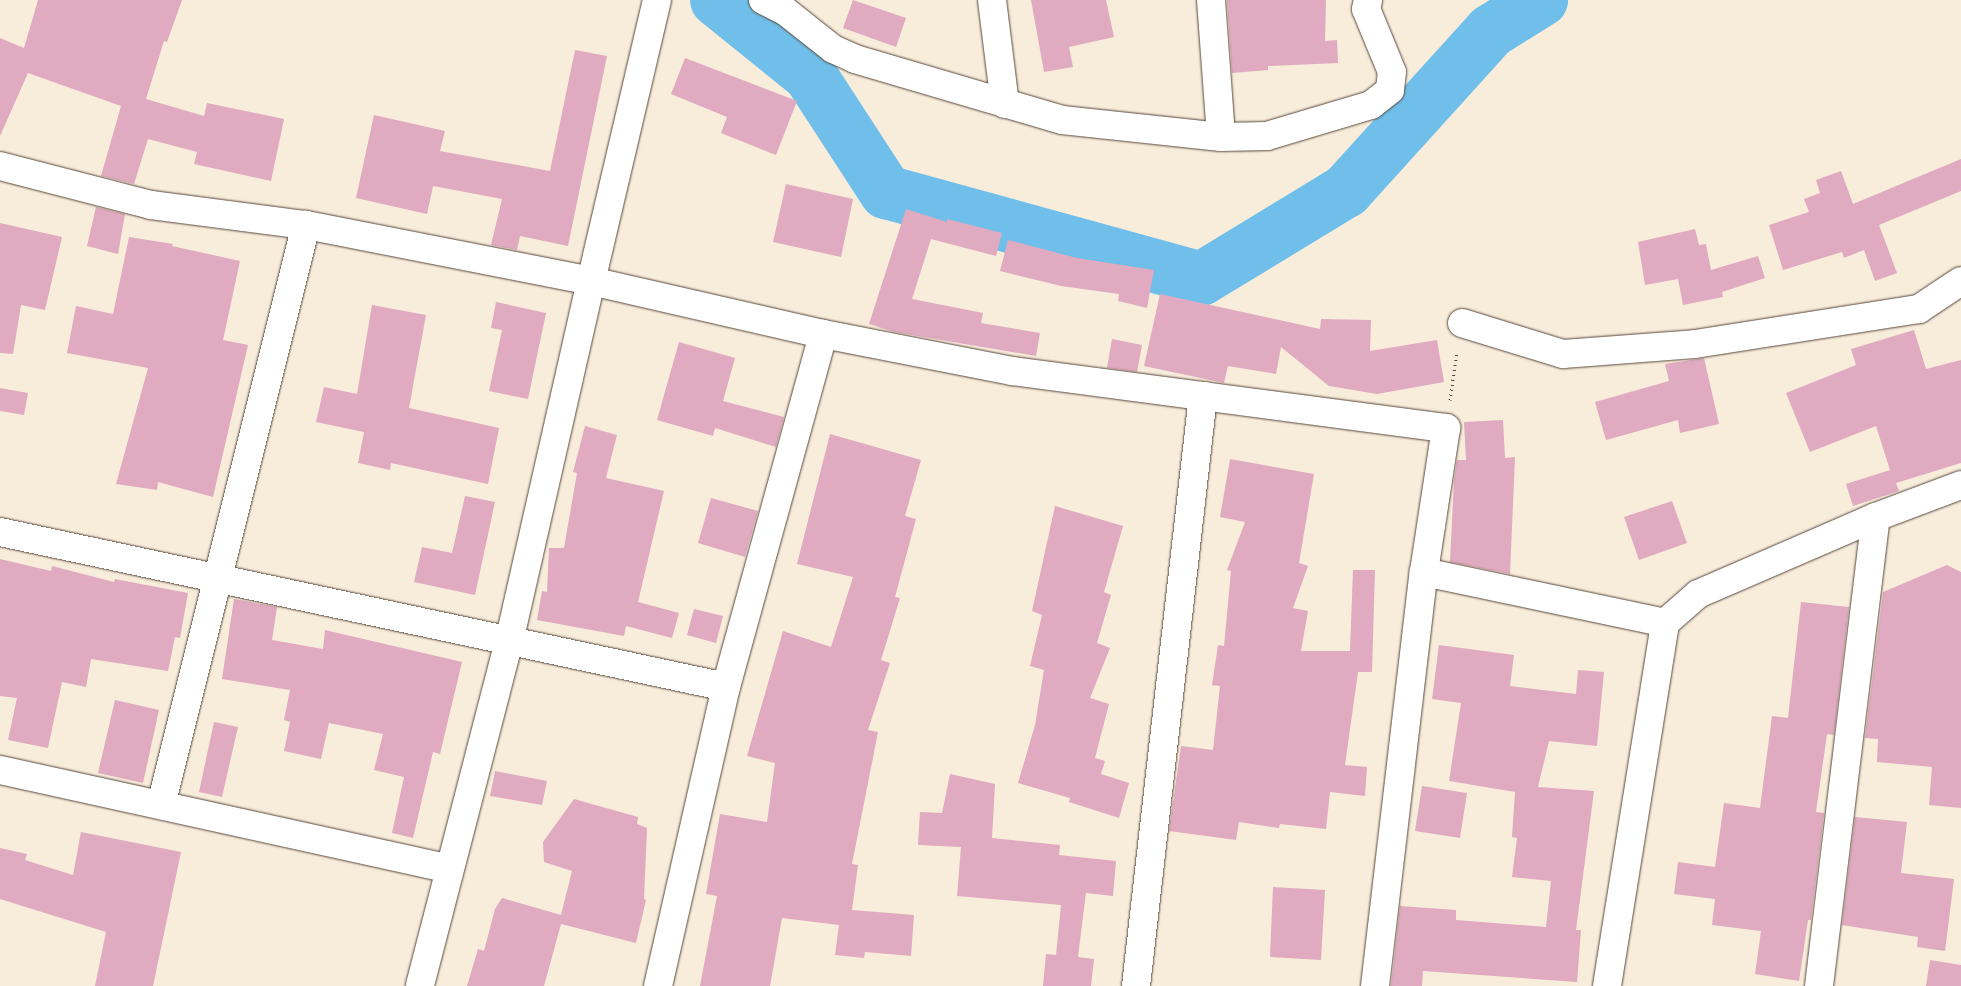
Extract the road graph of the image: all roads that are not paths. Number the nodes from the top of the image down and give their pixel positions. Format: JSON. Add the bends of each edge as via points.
{"nodes":[{"id":1,"x":657,"y":0,"type":"edge"},
{"id":2,"x":763,"y":0,"type":"edge"},
{"id":3,"x":992,"y":0,"type":"edge"},
{"id":4,"x":1211,"y":0,"type":"edge"},
{"id":5,"x":1368,"y":0,"type":"edge"},
{"id":6,"x":1005,"y":104,"type":"junction"},
{"id":7,"x":1221,"y":137,"type":"junction"},
{"id":8,"x":0,"y":166,"type":"edge"},
{"id":9,"x":306,"y":225,"type":"junction"},
{"id":10,"x":591,"y":280,"type":"junction"},
{"id":11,"x":1961,"y":281,"type":"edge"},
{"id":12,"x":1462,"y":323,"type":"road end"},
{"id":13,"x":822,"y":334,"type":"junction"},
{"id":14,"x":1203,"y":396,"type":"junction"},
{"id":15,"x":1961,"y":485,"type":"edge"},
{"id":16,"x":1876,"y":516,"type":"junction"},
{"id":17,"x":0,"y":532,"type":"edge"},
{"id":18,"x":1424,"y":572,"type":"junction"},
{"id":19,"x":215,"y":578,"type":"junction"},
{"id":20,"x":1665,"y":623,"type":"junction"},
{"id":21,"x":509,"y":641,"type":"junction"},
{"id":22,"x":726,"y":687,"type":"junction"},
{"id":23,"x":0,"y":770,"type":"edge"},
{"id":24,"x":160,"y":805,"type":"junction"},
{"id":25,"x":450,"y":869,"type":"junction"},
{"id":26,"x":420,"y":986,"type":"edge"},
{"id":27,"x":658,"y":986,"type":"edge"},
{"id":28,"x":1136,"y":986,"type":"edge"},
{"id":29,"x":1375,"y":986,"type":"edge"},
{"id":30,"x":1607,"y":986,"type":"edge"},
{"id":31,"x":1819,"y":986,"type":"edge"}],
"edges":[{"from":1,"to":10,"type":"street"},
{"from":2,"to":6,"type":"street","via":[[785,11],[833,50],[854,60]]},
{"from":3,"to":6,"type":"street"},
{"from":4,"to":7,"type":"street"},
{"from":5,"to":7,"type":"street","via":[[1366,9],[1392,72],[1390,90],[1371,105],[1267,136]]},
{"from":6,"to":7,"type":"street","via":[[1062,120]]},
{"from":8,"to":9,"type":"street","via":[[151,205]]},
{"from":9,"to":10,"type":"street"},
{"from":9,"to":19,"type":"street"},
{"from":10,"to":13,"type":"street"},
{"from":10,"to":21,"type":"street"},
{"from":11,"to":12,"type":"street","via":[[1919,309],[1695,344],[1563,354]]},
{"from":13,"to":14,"type":"street","via":[[1012,371]]},
{"from":13,"to":22,"type":"street"},
{"from":14,"to":18,"type":"street","via":[[1446,428]]},
{"from":14,"to":28,"type":"street"},
{"from":15,"to":16,"type":"street"},
{"from":16,"to":20,"type":"street","via":[[1698,594]]},
{"from":16,"to":31,"type":"street"},
{"from":17,"to":19,"type":"street"},
{"from":18,"to":20,"type":"street"},
{"from":18,"to":29,"type":"street"},
{"from":19,"to":21,"type":"street"},
{"from":19,"to":24,"type":"street"},
{"from":20,"to":30,"type":"street"},
{"from":21,"to":22,"type":"street"},
{"from":21,"to":25,"type":"street"},
{"from":22,"to":27,"type":"street"},
{"from":23,"to":24,"type":"street"},
{"from":24,"to":25,"type":"street"},
{"from":25,"to":26,"type":"street"}]}
